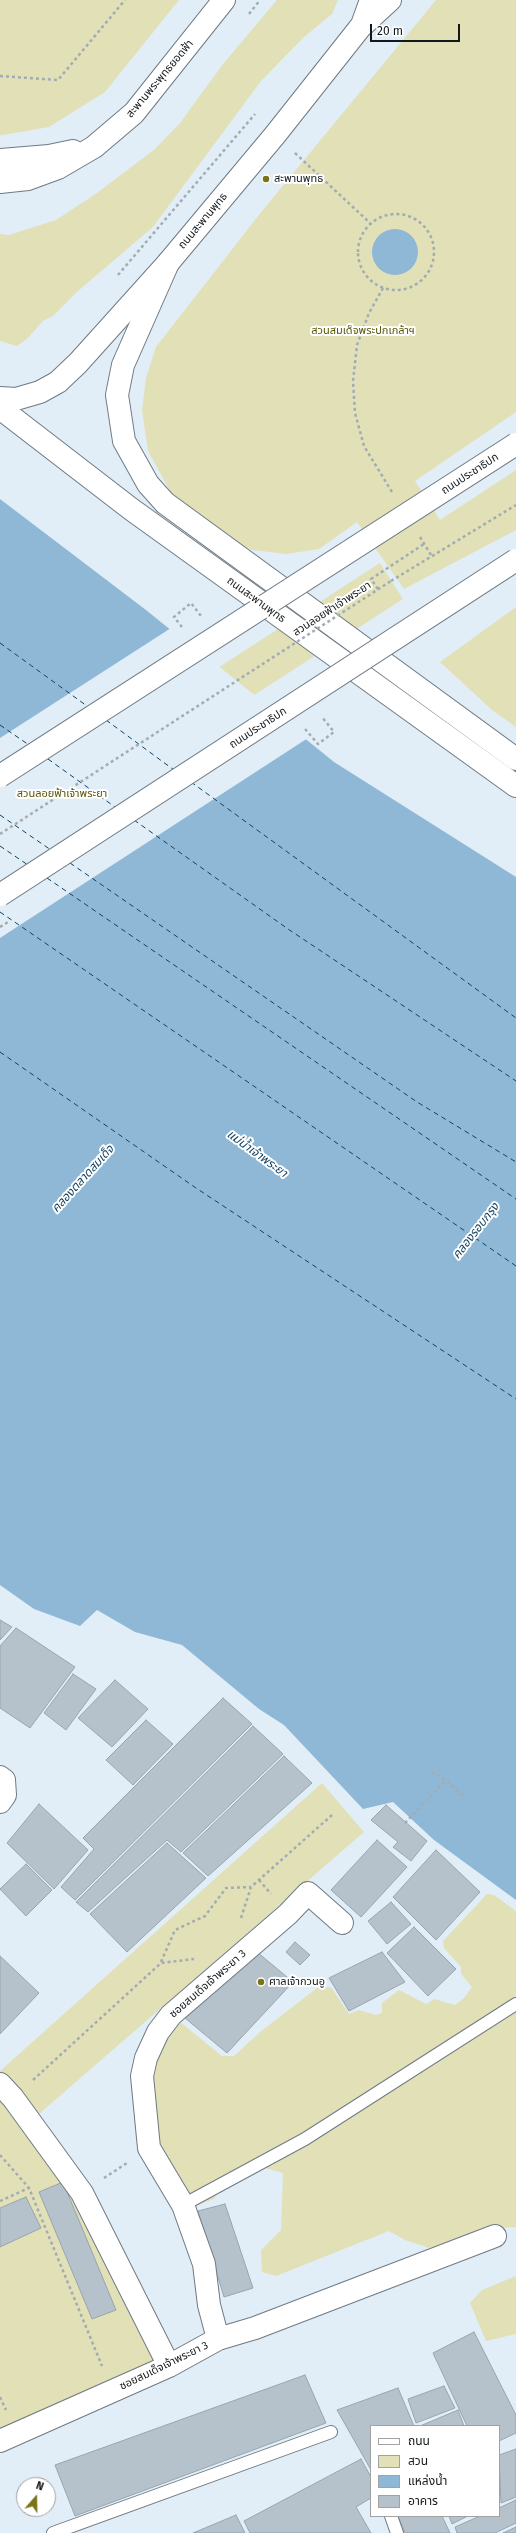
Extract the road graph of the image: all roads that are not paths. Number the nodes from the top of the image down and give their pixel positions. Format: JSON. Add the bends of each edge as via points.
{"nodes":[{"id":1,"x":224,"y":0,"type":"edge"},
{"id":2,"x":371,"y":0,"type":"edge"},
{"id":3,"x":390,"y":0,"type":"edge"},
{"id":4,"x":362,"y":25,"type":"junction"},
{"id":5,"x":94,"y":147,"type":"junction"},
{"id":6,"x":0,"y":160,"type":"edge"},
{"id":7,"x":0,"y":182,"type":"edge"},
{"id":8,"x":168,"y":263,"type":"junction"},
{"id":9,"x":0,"y":398,"type":"edge"},
{"id":10,"x":0,"y":408,"type":"edge"},
{"id":11,"x":516,"y":444,"type":"edge"},
{"id":12,"x":516,"y":560,"type":"edge"},
{"id":13,"x":516,"y":759,"type":"edge"},
{"id":14,"x":0,"y":776,"type":"edge"},
{"id":15,"x":516,"y":786,"type":"edge"},
{"id":16,"x":0,"y":895,"type":"edge"},
{"id":17,"x":342,"y":1923,"type":"dead end"},
{"id":18,"x":516,"y":2004,"type":"edge"},
{"id":19,"x":7,"y":2091,"type":"edge"},
{"id":20,"x":183,"y":2205,"type":"junction"},
{"id":21,"x":495,"y":2236,"type":"dead end"},
{"id":22,"x":218,"y":2339,"type":"junction"},
{"id":23,"x":168,"y":2366,"type":"junction"},
{"id":24,"x":331,"y":2432,"type":"dead end"},
{"id":25,"x":0,"y":2441,"type":"edge"},
{"id":26,"x":391,"y":2517,"type":"edge"},
{"id":27,"x":53,"y":2533,"type":"edge"},
{"id":28,"x":397,"y":2533,"type":"edge"}],
"edges":[{"from":1,"to":5,"type":"street","name":"สะพานพระพุทธยอดฟ้า","via":[[134,113]]},
{"from":2,"to":4,"type":"street","name":"ถนนสะพานพุทธ"},
{"from":3,"to":4,"type":"street"},
{"from":4,"to":8,"type":"street","name":"ถนนสะพานพุทธ","via":[[276,135]]},
{"from":5,"to":6,"type":"street","via":[[49,156]]},
{"from":5,"to":7,"type":"street","name":"สะพานพระพุทธยอดฟ้า","via":[[58,168],[28,179]]},
{"from":8,"to":9,"type":"street","name":"ถนนสะพานพุทธ","via":[[58,382],[40,392],[16,399]]},
{"from":8,"to":13,"type":"street","via":[[123,365],[117,395],[124,440],[148,484],[165,503]]},
{"from":10,"to":15,"type":"street","name":"ถนนสะพานพุทธ","via":[[131,509]]},
{"from":11,"to":14,"type":"street","name":"ถนนประชาธิปก","bridge":true},
{"from":12,"to":16,"type":"street","name":"ถนนประชาธิปก","bridge":true},
{"from":17,"to":20,"type":"street","name":"ซอยสมเด็จเจ้าพระยา 3","via":[[308,1893],[288,1914],[171,2015],[158,2032],[146,2058],[142,2076],[149,2148]]},
{"from":18,"to":20,"type":"lane","via":[[305,2139]]},
{"from":19,"to":23,"type":"street","via":[[82,2193]]},
{"from":20,"to":22,"type":"street","name":"ซอยสมเด็จเจ้าพระยา 3","via":[[204,2264],[209,2305]]},
{"from":21,"to":22,"type":"street","via":[[255,2328]]},
{"from":22,"to":23,"type":"street","name":"ซอยสมเด็จเจ้าพระยา 3"},
{"from":23,"to":25,"type":"street","name":"ซอยสมเด็จเจ้าพระยา 3"},
{"from":24,"to":27,"type":"lane"},
{"from":26,"to":28,"type":"lane"}]}
